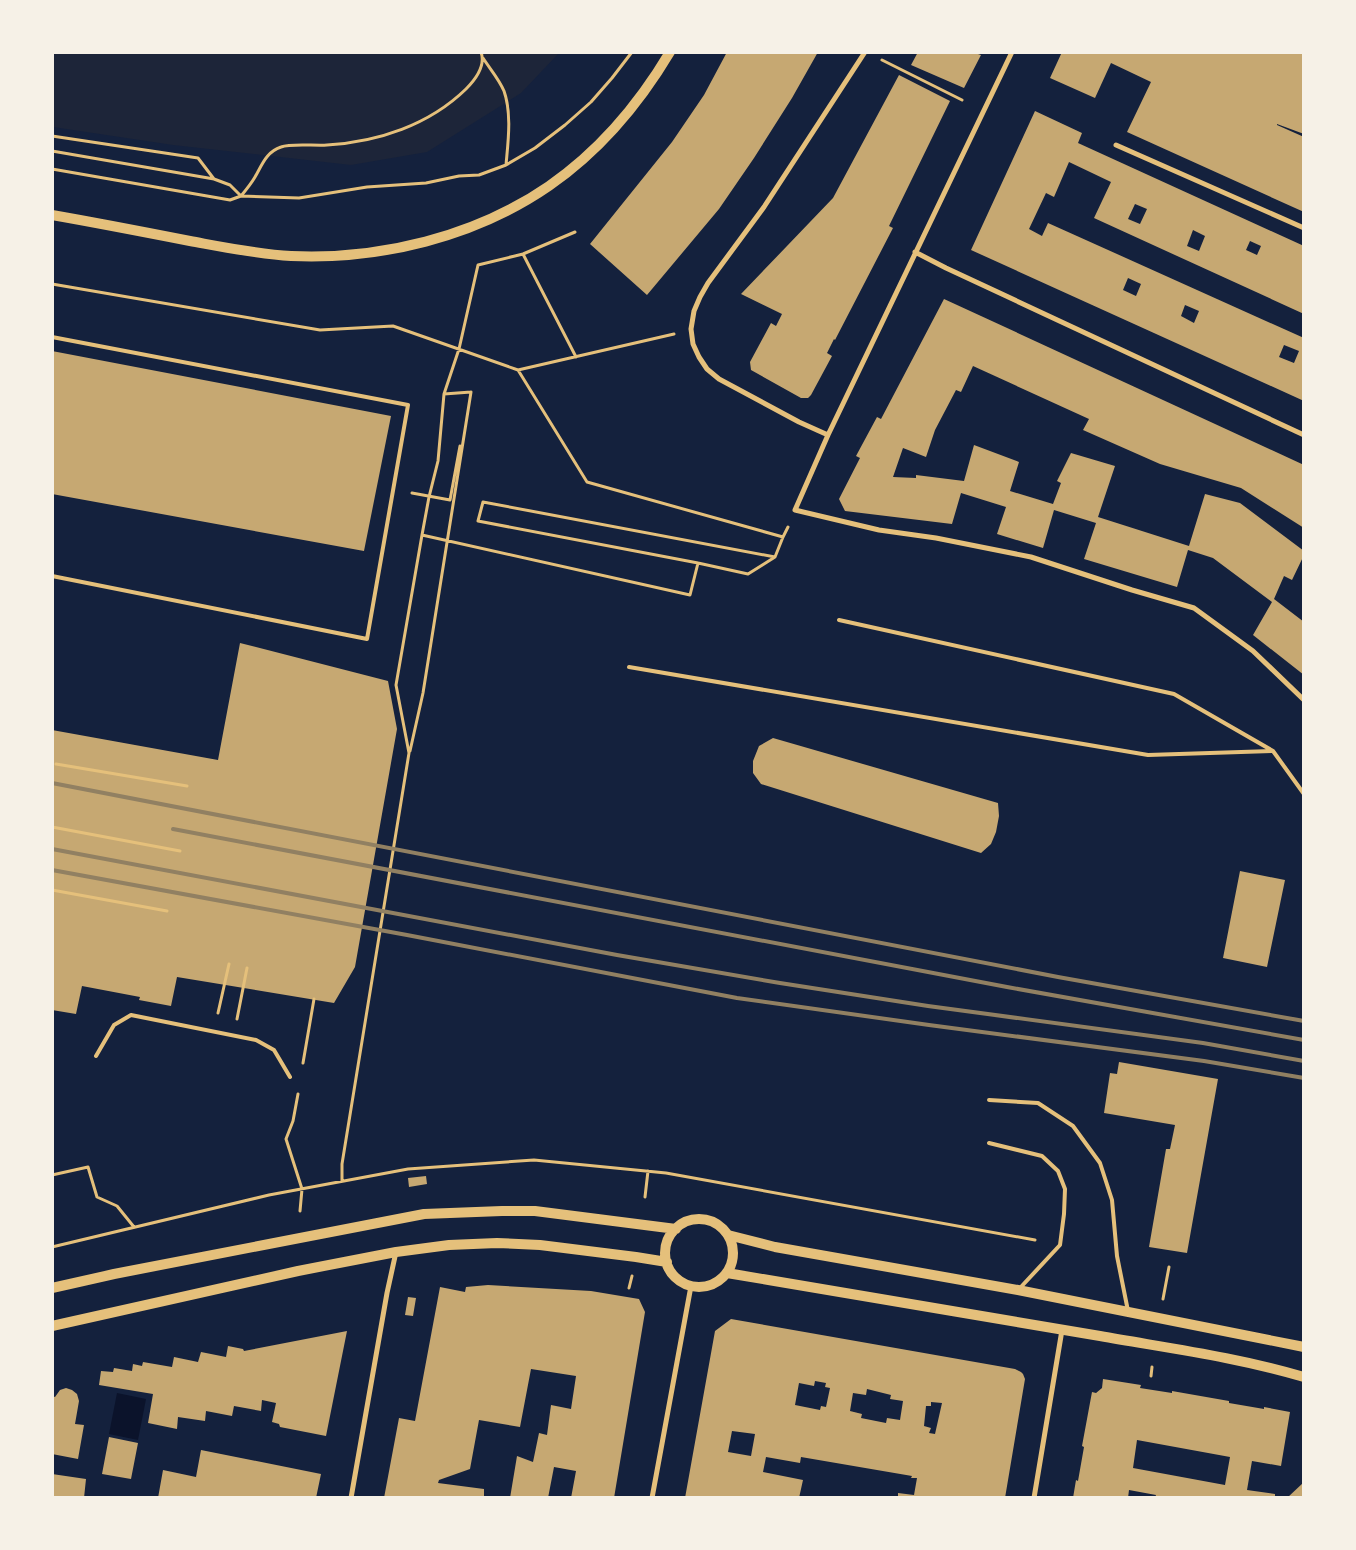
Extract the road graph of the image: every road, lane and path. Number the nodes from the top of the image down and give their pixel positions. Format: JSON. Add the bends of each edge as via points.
{"nodes":[{"id":1,"x":481,"y":52,"type":"edge"},
{"id":2,"x":632,"y":52,"type":"edge"},
{"id":3,"x":670,"y":52,"type":"edge"},
{"id":4,"x":865,"y":52,"type":"edge"},
{"id":5,"x":1012,"y":52,"type":"edge"},
{"id":6,"x":876,"y":57,"type":"dead end"},
{"id":7,"x":483,"y":58,"type":"junction"},
{"id":8,"x":962,"y":100,"type":"dead end"},
{"id":9,"x":52,"y":136,"type":"edge"},
{"id":10,"x":1116,"y":145,"type":"dead end"},
{"id":11,"x":52,"y":151,"type":"edge"},
{"id":12,"x":506,"y":165,"type":"junction"},
{"id":13,"x":52,"y":169,"type":"edge"},
{"id":14,"x":214,"y":179,"type":"junction"},
{"id":15,"x":241,"y":196,"type":"junction"},
{"id":16,"x":52,"y":215,"type":"edge"},
{"id":17,"x":1304,"y":228,"type":"edge"},
{"id":18,"x":575,"y":232,"type":"dead end"},
{"id":19,"x":915,"y":252,"type":"junction"},
{"id":20,"x":523,"y":254,"type":"junction"},
{"id":21,"x":52,"y":284,"type":"edge"},
{"id":22,"x":691,"y":329,"type":"junction"},
{"id":23,"x":52,"y":337,"type":"edge"},
{"id":24,"x":459,"y":349,"type":"junction"},
{"id":25,"x":576,"y":356,"type":"junction"},
{"id":26,"x":518,"y":370,"type":"junction"},
{"id":27,"x":471,"y":392,"type":"junction"},
{"id":28,"x":444,"y":394,"type":"junction"},
{"id":29,"x":1304,"y":434,"type":"edge"},
{"id":30,"x":828,"y":435,"type":"junction"},
{"id":31,"x":403,"y":491,"type":"dead end"},
{"id":32,"x":429,"y":497,"type":"junction"},
{"id":33,"x":796,"y":510,"type":"junction"},
{"id":34,"x":422,"y":536,"type":"junction"},
{"id":35,"x":783,"y":538,"type":"junction"},
{"id":36,"x":776,"y":557,"type":"junction"},
{"id":37,"x":698,"y":563,"type":"junction"},
{"id":38,"x":52,"y":576,"type":"edge"},
{"id":39,"x":839,"y":620,"type":"dead end"},
{"id":40,"x":629,"y":667,"type":"dead end"},
{"id":41,"x":1304,"y":700,"type":"edge"},
{"id":42,"x":1273,"y":751,"type":"junction"},
{"id":43,"x":409,"y":753,"type":"junction"},
{"id":44,"x":56,"y":764,"type":"dead end"},
{"id":45,"x":188,"y":786,"type":"dead end"},
{"id":46,"x":1304,"y":794,"type":"edge"},
{"id":47,"x":52,"y":827,"type":"edge"},
{"id":48,"x":180,"y":851,"type":"dead end"},
{"id":49,"x":52,"y":890,"type":"edge"},
{"id":50,"x":167,"y":911,"type":"dead end"},
{"id":51,"x":229,"y":964,"type":"dead end"},
{"id":52,"x":247,"y":968,"type":"dead end"},
{"id":53,"x":214,"y":1031,"type":"junction"},
{"id":54,"x":234,"y":1035,"type":"junction"},
{"id":55,"x":96,"y":1056,"type":"dead end"},
{"id":56,"x":290,"y":1077,"type":"dead end"},
{"id":57,"x":989,"y":1100,"type":"dead end"},
{"id":58,"x":293,"y":1122,"type":"dead end"},
{"id":59,"x":989,"y":1143,"type":"dead end"},
{"id":60,"x":648,"y":1171,"type":"dead end"},
{"id":61,"x":52,"y":1175,"type":"edge"},
{"id":62,"x":342,"y":1181,"type":"dead end"},
{"id":63,"x":645,"y":1197,"type":"dead end"},
{"id":64,"x":300,"y":1211,"type":"dead end"},
{"id":65,"x":134,"y":1228,"type":"dead end"},
{"id":66,"x":676,"y":1229,"type":"junction"},
{"id":67,"x":728,"y":1235,"type":"junction"},
{"id":68,"x":396,"y":1252,"type":"junction"},
{"id":69,"x":667,"y":1262,"type":"junction"},
{"id":70,"x":1169,"y":1267,"type":"dead end"},
{"id":71,"x":727,"y":1273,"type":"junction"},
{"id":72,"x":691,"y":1286,"type":"junction"},
{"id":73,"x":52,"y":1288,"type":"edge"},
{"id":74,"x":1018,"y":1290,"type":"junction"},
{"id":75,"x":1162,"y":1300,"type":"dead end"},
{"id":76,"x":1128,"y":1311,"type":"junction"},
{"id":77,"x":52,"y":1326,"type":"edge"},
{"id":78,"x":1062,"y":1330,"type":"junction"},
{"id":79,"x":1304,"y":1347,"type":"edge"},
{"id":80,"x":1152,"y":1366,"type":"dead end"},
{"id":81,"x":1151,"y":1376,"type":"dead end"},
{"id":82,"x":1304,"y":1377,"type":"edge"},
{"id":83,"x":351,"y":1498,"type":"edge"},
{"id":84,"x":652,"y":1498,"type":"edge"},
{"id":85,"x":1034,"y":1498,"type":"edge"}],
"edges":[{"from":1,"to":7,"type":"path"},
{"from":2,"to":12,"type":"path","via":[[584,107],[535,148]]},
{"from":3,"to":16,"type":"main road","via":[[626,114],[580,162],[550,186],[470,228],[436,238],[361,254],[290,256],[249,252]]},
{"from":4,"to":22,"type":"street","via":[[764,208],[708,283],[694,311]]},
{"from":5,"to":19,"type":"street"},
{"from":6,"to":8,"type":"path"},
{"from":7,"to":12,"type":"path","via":[[504,91],[508,105]]},
{"from":7,"to":15,"type":"path","via":[[480,71],[470,84],[457,98],[429,117],[389,134],[357,142],[283,146],[269,153]]},
{"from":9,"to":14,"type":"path","via":[[198,158]]},
{"from":10,"to":17,"type":"street"},
{"from":11,"to":14,"type":"path"},
{"from":12,"to":15,"type":"path","via":[[479,175],[299,198]]},
{"from":13,"to":15,"type":"path","via":[[230,200]]},
{"from":14,"to":15,"type":"path","via":[[230,186]]},
{"from":18,"to":20,"type":"path"},
{"from":19,"to":29,"type":"street"},
{"from":19,"to":30,"type":"street"},
{"from":20,"to":24,"type":"path","via":[[478,265]]},
{"from":20,"to":25,"type":"path"},
{"from":21,"to":24,"type":"path","via":[[320,330],[393,326]]},
{"from":22,"to":25,"type":"path"},
{"from":22,"to":30,"type":"street","via":[[699,357],[719,379]]},
{"from":23,"to":38,"type":"lane","via":[[408,405],[367,638]]},
{"from":24,"to":26,"type":"path"},
{"from":24,"to":28,"type":"path"},
{"from":25,"to":26,"type":"path"},
{"from":26,"to":35,"type":"path","via":[[587,482]]},
{"from":27,"to":28,"type":"path"},
{"from":27,"to":32,"type":"path","via":[[450,500]]},
{"from":27,"to":43,"type":"path","via":[[423,693]]},
{"from":28,"to":32,"type":"path","via":[[438,461]]},
{"from":30,"to":33,"type":"street"},
{"from":31,"to":32,"type":"path"},
{"from":32,"to":34,"type":"path"},
{"from":33,"to":35,"type":"path"},
{"from":33,"to":41,"type":"street","via":[[879,530],[1031,557],[1194,608],[1253,651]]},
{"from":34,"to":37,"type":"path","via":[[690,595]]},
{"from":34,"to":43,"type":"path","via":[[396,684]]},
{"from":35,"to":36,"type":"path"},
{"from":36,"to":37,"type":"path","via":[[748,574]]},
{"from":36,"to":37,"type":"path","via":[[483,502],[478,521]]},
{"from":39,"to":42,"type":"lane","via":[[1174,694]]},
{"from":40,"to":42,"type":"lane","via":[[1148,755]]},
{"from":42,"to":46,"type":"lane"},
{"from":43,"to":62,"type":"path","via":[[342,1164]]},
{"from":44,"to":45,"type":"path"},
{"from":47,"to":48,"type":"path"},
{"from":49,"to":50,"type":"path"},
{"from":51,"to":53,"type":"path"},
{"from":52,"to":54,"type":"path"},
{"from":53,"to":54,"type":"lane"},
{"from":53,"to":55,"type":"lane","via":[[131,1015],[114,1025]]},
{"from":54,"to":56,"type":"lane","via":[[256,1040],[274,1050]]},
{"from":57,"to":76,"type":"lane","via":[[1038,1103],[1073,1126],[1100,1163],[1112,1200],[1117,1256]]},
{"from":58,"to":64,"type":"path","via":[[286,1139],[302,1189]]},
{"from":59,"to":74,"type":"lane","via":[[1042,1156],[1058,1172],[1065,1189],[1060,1245]]},
{"from":60,"to":63,"type":"path"},
{"from":61,"to":65,"type":"path","via":[[88,1167],[97,1197],[117,1206]]},
{"from":66,"to":67,"type":"main road","via":[[693,1220],[703,1220],[721,1227]]},
{"from":66,"to":69,"type":"main road","via":[[669,1238]]},
{"from":66,"to":73,"type":"main road","via":[[535,1211],[424,1214]]},
{"from":67,"to":71,"type":"main road","via":[[733,1254]]},
{"from":67,"to":74,"type":"main road","via":[[775,1247]]},
{"from":68,"to":69,"type":"main road","via":[[497,1243],[540,1245]]},
{"from":68,"to":77,"type":"main road"},
{"from":68,"to":83,"type":"street"},
{"from":69,"to":72,"type":"main road","via":[[676,1277]]},
{"from":70,"to":75,"type":"path"},
{"from":71,"to":72,"type":"main road","via":[[715,1283]]},
{"from":71,"to":78,"type":"main road"},
{"from":72,"to":84,"type":"street"},
{"from":74,"to":76,"type":"main road"},
{"from":76,"to":79,"type":"main road"},
{"from":78,"to":82,"type":"main road","via":[[1235,1361]]},
{"from":78,"to":85,"type":"street"},
{"from":80,"to":81,"type":"path"}]}
